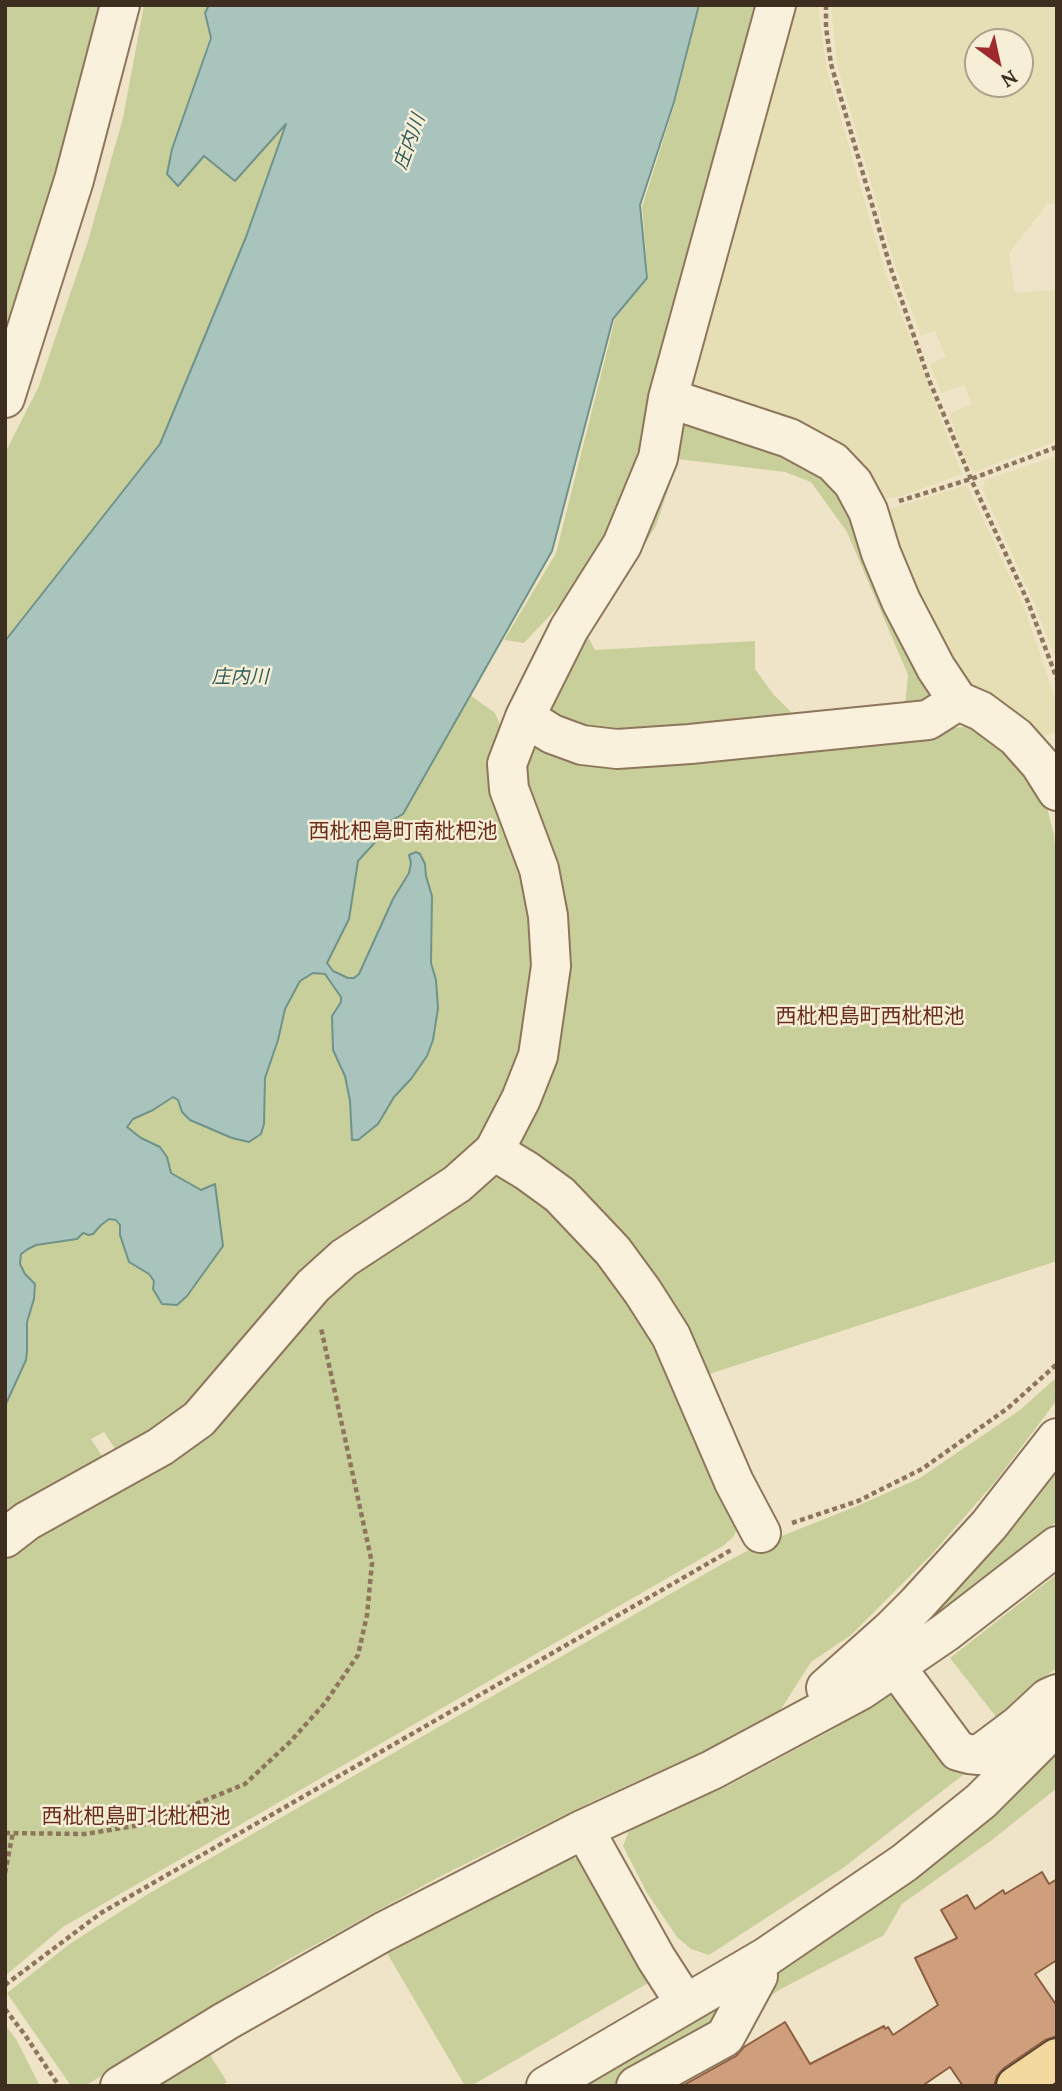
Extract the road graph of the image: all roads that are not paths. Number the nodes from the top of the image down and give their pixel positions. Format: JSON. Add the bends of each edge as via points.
{"nodes":[{"id":1,"x":120,"y":5,"type":"edge"},
{"id":2,"x":776,"y":5,"type":"edge"},
{"id":3,"x":5,"y":398,"type":"edge"},
{"id":4,"x":668,"y":398,"type":"junction"},
{"id":5,"x":958,"y":701,"type":"junction"},
{"id":6,"x":525,"y":717,"type":"junction"},
{"id":7,"x":1057,"y":792,"type":"edge"},
{"id":8,"x":494,"y":1151,"type":"junction"},
{"id":9,"x":1057,"y":1438,"type":"edge"},
{"id":10,"x":761,"y":1533,"type":"road end"},
{"id":11,"x":5,"y":1538,"type":"edge"},
{"id":12,"x":1057,"y":1546,"type":"edge"},
{"id":13,"x":895,"y":1667,"type":"junction"},
{"id":14,"x":1057,"y":1694,"type":"edge"},
{"id":15,"x":834,"y":1706,"type":"junction"},
{"id":16,"x":1057,"y":1725,"type":"edge"},
{"id":17,"x":584,"y":1829,"type":"junction"},
{"id":18,"x":754,"y":1964,"type":"junction"},
{"id":19,"x":685,"y":2003,"type":"junction"},
{"id":20,"x":1057,"y":2058,"type":"edge"},
{"id":21,"x":120,"y":2086,"type":"edge"},
{"id":22,"x":546,"y":2086,"type":"edge"},
{"id":23,"x":636,"y":2086,"type":"edge"},
{"id":24,"x":1016,"y":2086,"type":"edge"}],
"edges":[{"from":1,"to":3,"type":"street","via":[[74,180]]},
{"from":2,"to":4,"type":"street"},
{"from":4,"to":5,"type":"street","via":[[789,438],[833,462],[853,483],[868,511],[901,601]]},
{"from":4,"to":6,"type":"street","via":[[658,458],[622,545],[569,629]]},
{"from":5,"to":6,"type":"street","via":[[928,720],[617,749],[582,745]]},
{"from":5,"to":7,"type":"street","via":[[981,711],[1016,737],[1041,764]]},
{"from":6,"to":8,"type":"street","via":[[507,764],[509,789],[539,869],[551,966],[538,1056]]},
{"from":8,"to":10,"type":"street","via":[[560,1195],[613,1251],[643,1292],[671,1336]]},
{"from":8,"to":11,"type":"street","via":[[457,1184],[344,1258],[313,1286],[199,1419]]},
{"from":9,"to":15,"type":"street","via":[[997,1515],[925,1595],[826,1688]]},
{"from":12,"to":13,"type":"street"},
{"from":13,"to":14,"type":"street","via":[[958,1751],[969,1754],[979,1755]]},
{"from":13,"to":15,"type":"street"},
{"from":15,"to":17,"type":"street","via":[[712,1770]]},
{"from":16,"to":18,"type":"street","via":[[981,1801],[904,1863]]},
{"from":17,"to":19,"type":"street"},
{"from":17,"to":21,"type":"street","via":[[383,1932]]},
{"from":18,"to":19,"type":"street"},
{"from":18,"to":23,"type":"street","via":[[758,1976],[725,2037]]},
{"from":19,"to":22,"type":"street"},
{"from":20,"to":24,"type":"main road"}]}
